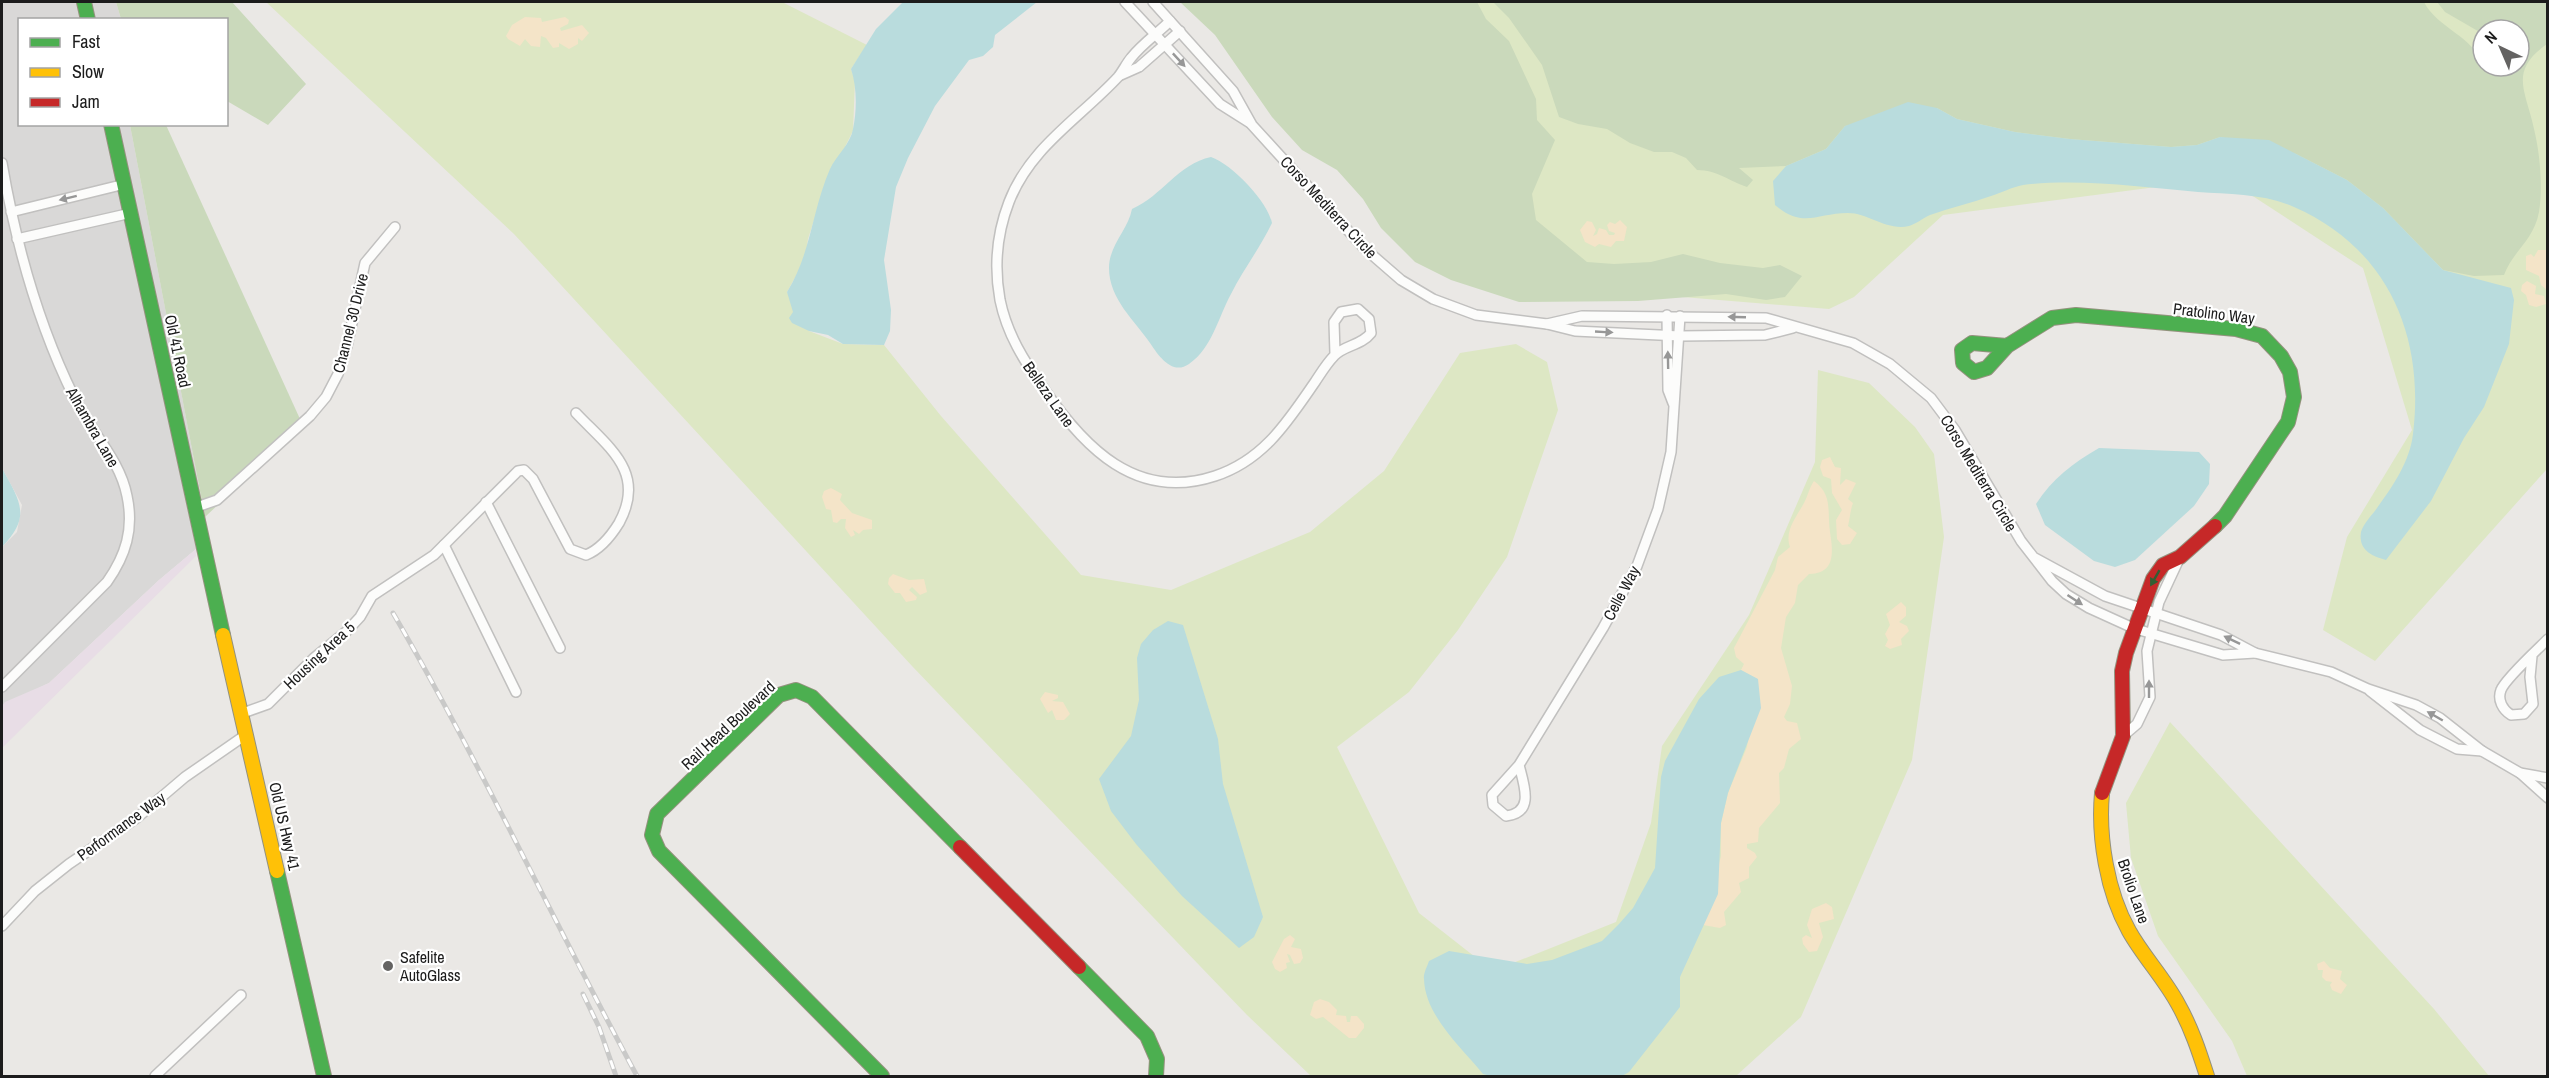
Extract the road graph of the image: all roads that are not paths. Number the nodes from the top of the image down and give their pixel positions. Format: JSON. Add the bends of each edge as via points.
{"nodes":[{"id":1,"x":84,"y":2,"type":"edge"},
{"id":2,"x":1125,"y":2,"type":"edge"},
{"id":3,"x":1153,"y":2,"type":"edge"},
{"id":4,"x":88,"y":18,"type":"edge"},
{"id":5,"x":1170,"y":21,"type":"junction"},
{"id":6,"x":1180,"y":31,"type":"junction"},
{"id":7,"x":1156,"y":34,"type":"junction"},
{"id":8,"x":1165,"y":44,"type":"junction"},
{"id":9,"x":1119,"y":76,"type":"junction"},
{"id":10,"x":1252,"y":124,"type":"junction"},
{"id":11,"x":111,"y":126,"type":"edge"},
{"id":12,"x":2,"y":163,"type":"edge"},
{"id":13,"x":125,"y":184,"type":"junction"},
{"id":14,"x":11,"y":212,"type":"junction"},
{"id":15,"x":131,"y":213,"type":"junction"},
{"id":16,"x":395,"y":227,"type":"dead end"},
{"id":17,"x":17,"y":239,"type":"junction"},
{"id":18,"x":1667,"y":315,"type":"junction"},
{"id":19,"x":1680,"y":316,"type":"junction"},
{"id":20,"x":1547,"y":324,"type":"junction"},
{"id":21,"x":1793,"y":328,"type":"junction"},
{"id":22,"x":1667,"y":335,"type":"junction"},
{"id":23,"x":1680,"y":336,"type":"junction"},
{"id":24,"x":2007,"y":346,"type":"dead end"},
{"id":25,"x":1335,"y":354,"type":"junction"},
{"id":26,"x":1673,"y":403,"type":"junction"},
{"id":27,"x":576,"y":413,"type":"dead end"},
{"id":28,"x":486,"y":502,"type":"junction"},
{"id":29,"x":194,"y":508,"type":"junction"},
{"id":30,"x":444,"y":545,"type":"junction"},
{"id":31,"x":2180,"y":557,"type":"junction"},
{"id":32,"x":2035,"y":558,"type":"junction"},
{"id":33,"x":212,"y":584,"type":"joint"},
{"id":34,"x":2140,"y":608,"type":"junction"},
{"id":35,"x":2156,"y":614,"type":"junction"},
{"id":36,"x":2133,"y":628,"type":"junction"},
{"id":37,"x":2151,"y":633,"type":"junction"},
{"id":38,"x":2547,"y":639,"type":"edge"},
{"id":39,"x":560,"y":648,"type":"dead end"},
{"id":40,"x":2255,"y":653,"type":"junction"},
{"id":41,"x":2532,"y":656,"type":"junction"},
{"id":42,"x":2,"y":687,"type":"edge"},
{"id":43,"x":2368,"y":689,"type":"junction"},
{"id":44,"x":516,"y":692,"type":"dead end"},
{"id":45,"x":243,"y":713,"type":"junction"},
{"id":46,"x":248,"y":734,"type":"junction"},
{"id":47,"x":2123,"y":736,"type":"junction"},
{"id":48,"x":2482,"y":751,"type":"junction"},
{"id":49,"x":1519,"y":765,"type":"junction"},
{"id":50,"x":2520,"y":773,"type":"junction"},
{"id":51,"x":2547,"y":778,"type":"edge"},
{"id":52,"x":2547,"y":798,"type":"edge"},
{"id":53,"x":2,"y":926,"type":"edge"},
{"id":54,"x":241,"y":995,"type":"dead end"},
{"id":55,"x":155,"y":1077,"type":"edge"},
{"id":56,"x":324,"y":1077,"type":"edge"},
{"id":57,"x":882,"y":1077,"type":"edge"},
{"id":58,"x":1156,"y":1077,"type":"edge"},
{"id":59,"x":2207,"y":1077,"type":"edge"}],
"edges":[{"from":1,"to":4,"type":"street"},
{"from":2,"to":7,"type":"street","name":"Corso Mediterra Circle"},
{"from":3,"to":5,"type":"street","name":"Corso Mediterra Circle"},
{"from":5,"to":6,"type":"street","name":"Corso Mediterra Circle"},
{"from":5,"to":7,"type":"street","name":"Belleza Lane"},
{"from":6,"to":8,"type":"street","name":"Belleza Lane"},
{"from":6,"to":10,"type":"street","name":"Corso Mediterra Circle","via":[[1233,91]]},
{"from":7,"to":8,"type":"street","name":"Corso Mediterra Circle"},
{"from":7,"to":9,"type":"street","name":"Belleza Lane"},
{"from":8,"to":9,"type":"street","name":"Belleza Lane","via":[[1139,67]]},
{"from":8,"to":10,"type":"street","name":"Corso Mediterra Circle","one_way":true,"via":[[1220,104]]},
{"from":9,"to":25,"type":"street","name":"Belleza Lane","via":[[1056,134],[1026,168],[1009,201],[997,251],[1000,299],[1009,330],[1030,369],[1070,426],[1099,454],[1138,475],[1181,481],[1214,476],[1245,462],[1272,441]]},
{"from":10,"to":20,"type":"street","name":"Corso Mediterra Circle","via":[[1363,247],[1401,280],[1433,299],[1476,315]]},
{"from":11,"to":13,"type":"street","name":"Old 41 Road"},
{"from":12,"to":14,"type":"street","name":"Alhambra Lane"},
{"from":13,"to":14,"type":"street","one_way":true},
{"from":13,"to":15,"type":"street","name":"Old 41 Road"},
{"from":14,"to":17,"type":"street","name":"Alhambra Lane"},
{"from":15,"to":17,"type":"street"},
{"from":15,"to":29,"type":"street","name":"Old 41 Road"},
{"from":16,"to":29,"type":"street","name":"Channel 30 Drive","via":[[365,263],[347,346],[326,398],[217,500]]},
{"from":17,"to":42,"type":"street","name":"Alhambra Lane","via":[[45,335],[96,437],[119,468],[127,493],[130,526],[122,562],[108,582]]},
{"from":18,"to":19,"type":"street","name":"Corso Mediterra Circle"},
{"from":18,"to":20,"type":"street","name":"Corso Mediterra Circle","via":[[1582,316]]},
{"from":18,"to":22,"type":"street","name":"Celle Way"},
{"from":21,"to":19,"type":"street","name":"Corso Mediterra Circle","one_way":true,"via":[[1766,318]]},
{"from":19,"to":23,"type":"street","name":"Celle Way"},
{"from":20,"to":22,"type":"street","name":"Corso Mediterra Circle","one_way":true,"via":[[1575,331]]},
{"from":21,"to":23,"type":"street","name":"Corso Mediterra Circle","via":[[1765,335]]},
{"from":21,"to":32,"type":"street","name":"Corso Mediterra Circle","via":[[1853,343],[1890,364],[1931,398],[1955,430],[2006,520]]},
{"from":22,"to":23,"type":"street","name":"Corso Mediterra Circle"},
{"from":26,"to":22,"type":"street","name":"Celle Way","one_way":true,"via":[[1668,390]]},
{"from":23,"to":26,"type":"street","name":"Celle Way"},
{"from":24,"to":31,"type":"street","name":"Pratolino Way","via":[[2052,318],[2076,315],[2236,329],[2262,336],[2281,356],[2290,372],[2294,397],[2288,422],[2225,516]]},
{"from":25,"to":25,"type":"street","name":"Belleza Lane","via":[[1359,344],[1371,333],[1370,319],[1358,309],[1337,315],[1333,329]]},
{"from":26,"to":49,"type":"street","name":"Celle Way","via":[[1671,452],[1658,509],[1637,566]]},
{"from":27,"to":28,"type":"street","name":"Housing Area 5","via":[[621,463],[630,484],[626,510],[603,544],[586,555],[570,549],[533,479],[524,470],[518,471]]},
{"from":28,"to":30,"type":"street","name":"Housing Area 5"},
{"from":28,"to":39,"type":"street"},
{"from":29,"to":33,"type":"street","name":"Old 41 Road"},
{"from":30,"to":44,"type":"street"},
{"from":30,"to":45,"type":"street","name":"Housing Area 5","via":[[372,596],[360,617],[268,704]]},
{"from":31,"to":34,"type":"street","name":"Pratolino Way","one_way":true,"via":[[2169,560],[2158,570]]},
{"from":31,"to":35,"type":"street","name":"Pratolino Way"},
{"from":32,"to":34,"type":"street","name":"Corso Mediterra Circle","via":[[2105,596]]},
{"from":32,"to":36,"type":"street","name":"Corso Mediterra Circle","one_way":true,"via":[[2066,594]]},
{"from":33,"to":45,"type":"street","name":"Old US Hwy 41"},
{"from":34,"to":35,"type":"street","name":"Corso Mediterra Circle"},
{"from":34,"to":36,"type":"street","name":"Pratolino Way"},
{"from":35,"to":37,"type":"street","name":"Pratolino Way"},
{"from":40,"to":35,"type":"street","name":"Corso Mediterra Circle","one_way":true,"via":[[2221,635]]},
{"from":36,"to":37,"type":"street","name":"Corso Mediterra Circle"},
{"from":36,"to":47,"type":"street","name":"Brolio Lane","via":[[2122,671]]},
{"from":37,"to":40,"type":"street","name":"Corso Mediterra Circle","via":[[2223,655]]},
{"from":47,"to":37,"type":"street","name":"Brolio Lane","one_way":true,"via":[[2137,724],[2150,697],[2146,662]]},
{"from":38,"to":41,"type":"street"},
{"from":40,"to":43,"type":"street","name":"Corso Mediterra Circle","via":[[2331,672]]},
{"from":41,"to":41,"type":"street","via":[[2533,704],[2524,714],[2511,715],[2500,702],[2501,690]]},
{"from":48,"to":43,"type":"street","name":"Corso Mediterra Circle","one_way":true,"via":[[2440,718],[2416,705]]},
{"from":43,"to":48,"type":"street","name":"Corso Mediterra Circle","via":[[2420,730],[2457,749]]},
{"from":45,"to":46,"type":"street","name":"Old US Hwy 41"},
{"from":46,"to":53,"type":"street","name":"Performance Way","via":[[69,864],[35,891]]},
{"from":46,"to":56,"type":"street","name":"Old US Hwy 41"},
{"from":47,"to":59,"type":"street","name":"Brolio Lane","via":[[2103,787],[2100,815],[2104,854],[2128,930],[2176,1002],[2195,1038]]},
{"from":48,"to":50,"type":"street","name":"Corso Mediterra Circle"},
{"from":49,"to":49,"type":"street","name":"Celle Way","via":[[1492,795],[1493,805],[1506,816],[1515,815],[1527,801]]},
{"from":50,"to":51,"type":"street","name":"Corso Mediterra Circle"},
{"from":50,"to":52,"type":"street","name":"Corso Mediterra Circle"},
{"from":54,"to":55,"type":"street"},
{"from":57,"to":58,"type":"street","name":"Rail Head Boulevard","via":[[659,851],[652,835],[657,814],[779,695],[791,690],[812,697],[1147,1036],[1157,1059]]}]}
